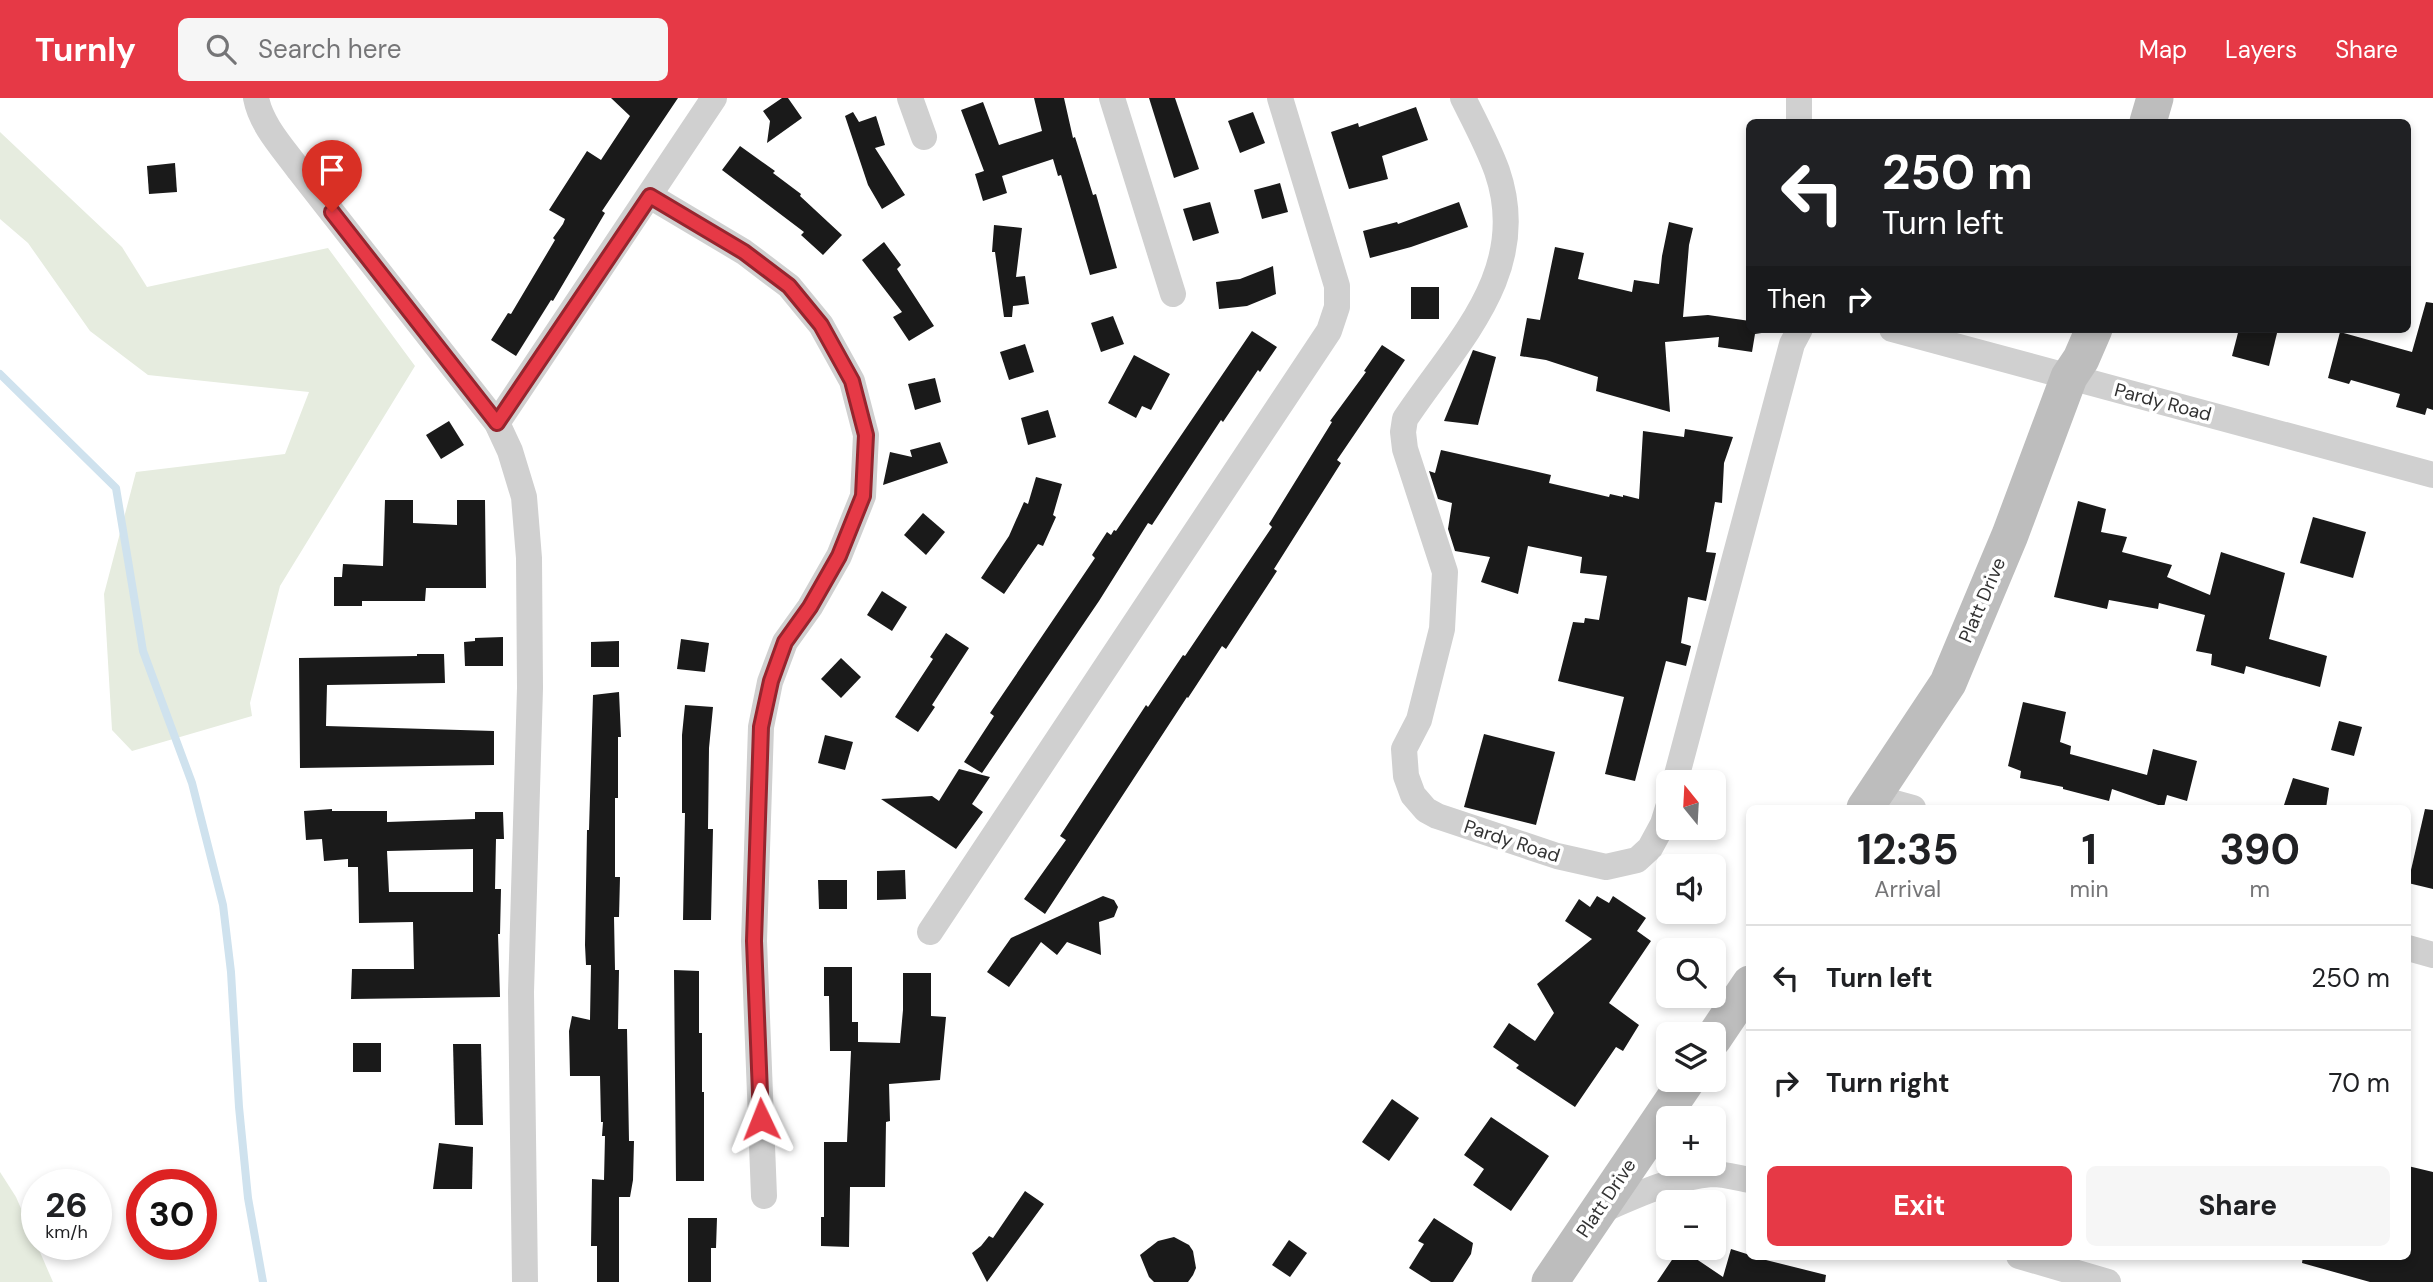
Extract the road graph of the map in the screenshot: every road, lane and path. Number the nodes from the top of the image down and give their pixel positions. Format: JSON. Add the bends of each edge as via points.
{"nodes":[{"id":1,"x":256,"y":98,"type":"edge"},
{"id":2,"x":714,"y":98,"type":"edge"},
{"id":3,"x":911,"y":98,"type":"edge"},
{"id":4,"x":1112,"y":98,"type":"edge"},
{"id":5,"x":1280,"y":98,"type":"edge"},
{"id":6,"x":1463,"y":98,"type":"edge"},
{"id":7,"x":1799,"y":98,"type":"edge"},
{"id":8,"x":2155,"y":98,"type":"edge"},
{"id":9,"x":1799,"y":119,"type":"edge"},
{"id":10,"x":2149,"y":119,"type":"edge"},
{"id":11,"x":924,"y":137,"type":"dead end"},
{"id":12,"x":650,"y":196,"type":"junction"},
{"id":13,"x":1173,"y":294,"type":"dead end"},
{"id":14,"x":1798,"y":333,"type":"edge"},
{"id":15,"x":1907,"y":333,"type":"edge"},
{"id":16,"x":2092,"y":333,"type":"edge"},
{"id":17,"x":2069,"y":377,"type":"junction"},
{"id":18,"x":497,"y":423,"type":"junction"},
{"id":19,"x":2433,"y":475,"type":"edge"},
{"id":20,"x":1678,"y":770,"type":"edge"},
{"id":21,"x":1869,"y":803,"type":"edge"},
{"id":22,"x":1887,"y":805,"type":"edge"},
{"id":23,"x":1656,"y":837,"type":"edge"},
{"id":24,"x":930,"y":932,"type":"dead end"},
{"id":25,"x":2411,"y":949,"type":"edge"},
{"id":26,"x":2433,"y":955,"type":"edge"},
{"id":27,"x":1746,"y":990,"type":"edge"},
{"id":28,"x":1724,"y":1022,"type":"edge"},
{"id":29,"x":1656,"y":1130,"type":"edge"},
{"id":30,"x":1726,"y":1174,"type":"edge"},
{"id":31,"x":1692,"y":1176,"type":"edge"},
{"id":32,"x":1746,"y":1179,"type":"edge"},
{"id":33,"x":764,"y":1196,"type":"dead end"},
{"id":34,"x":1596,"y":1213,"type":"junction"},
{"id":35,"x":2033,"y":1260,"type":"edge"},
{"id":36,"x":525,"y":1282,"type":"edge"},
{"id":37,"x":1550,"y":1282,"type":"edge"},
{"id":38,"x":2108,"y":1282,"type":"edge"}],
"edges":[{"from":1,"to":18,"type":"street","via":[[270,130],[299,170]]},
{"from":2,"to":12,"type":"street"},
{"from":3,"to":11,"type":"street"},
{"from":4,"to":13,"type":"street"},
{"from":5,"to":24,"type":"street","via":[[1337,286],[1337,307],[1329,331]]},
{"from":6,"to":23,"type":"street","name":"Pardy Road","via":[[1497,172],[1505,242],[1492,290],[1464,339],[1405,419],[1402,432],[1445,572],[1442,629],[1419,720],[1404,749],[1406,776],[1413,795],[1437,816],[1557,856],[1606,867],[1637,860]]},
{"from":7,"to":9,"type":"street"},
{"from":8,"to":10,"type":"street"},
{"from":12,"to":18,"type":"street"},
{"from":12,"to":33,"type":"street","via":[[744,252],[789,286],[821,325],[852,381],[866,435],[863,496],[839,556],[785,642],[761,727],[754,941]]},
{"from":14,"to":20,"type":"street"},
{"from":15,"to":17,"type":"street","name":"Pardy Road"},
{"from":16,"to":17,"type":"street","name":"Platt Drive"},
{"from":17,"to":19,"type":"street","name":"Pardy Road"},
{"from":17,"to":21,"type":"street","name":"Platt Drive","via":[[1948,683]]},
{"from":18,"to":36,"type":"street","via":[[524,497],[529,558],[521,992]]},
{"from":21,"to":22,"type":"street"},
{"from":25,"to":26,"type":"street"},
{"from":27,"to":28,"type":"street"},
{"from":29,"to":34,"type":"street","name":"Platt Drive"},
{"from":30,"to":32,"type":"street"},
{"from":31,"to":34,"type":"street"},
{"from":34,"to":37,"type":"street","name":"Platt Drive"},
{"from":35,"to":38,"type":"street"}]}
